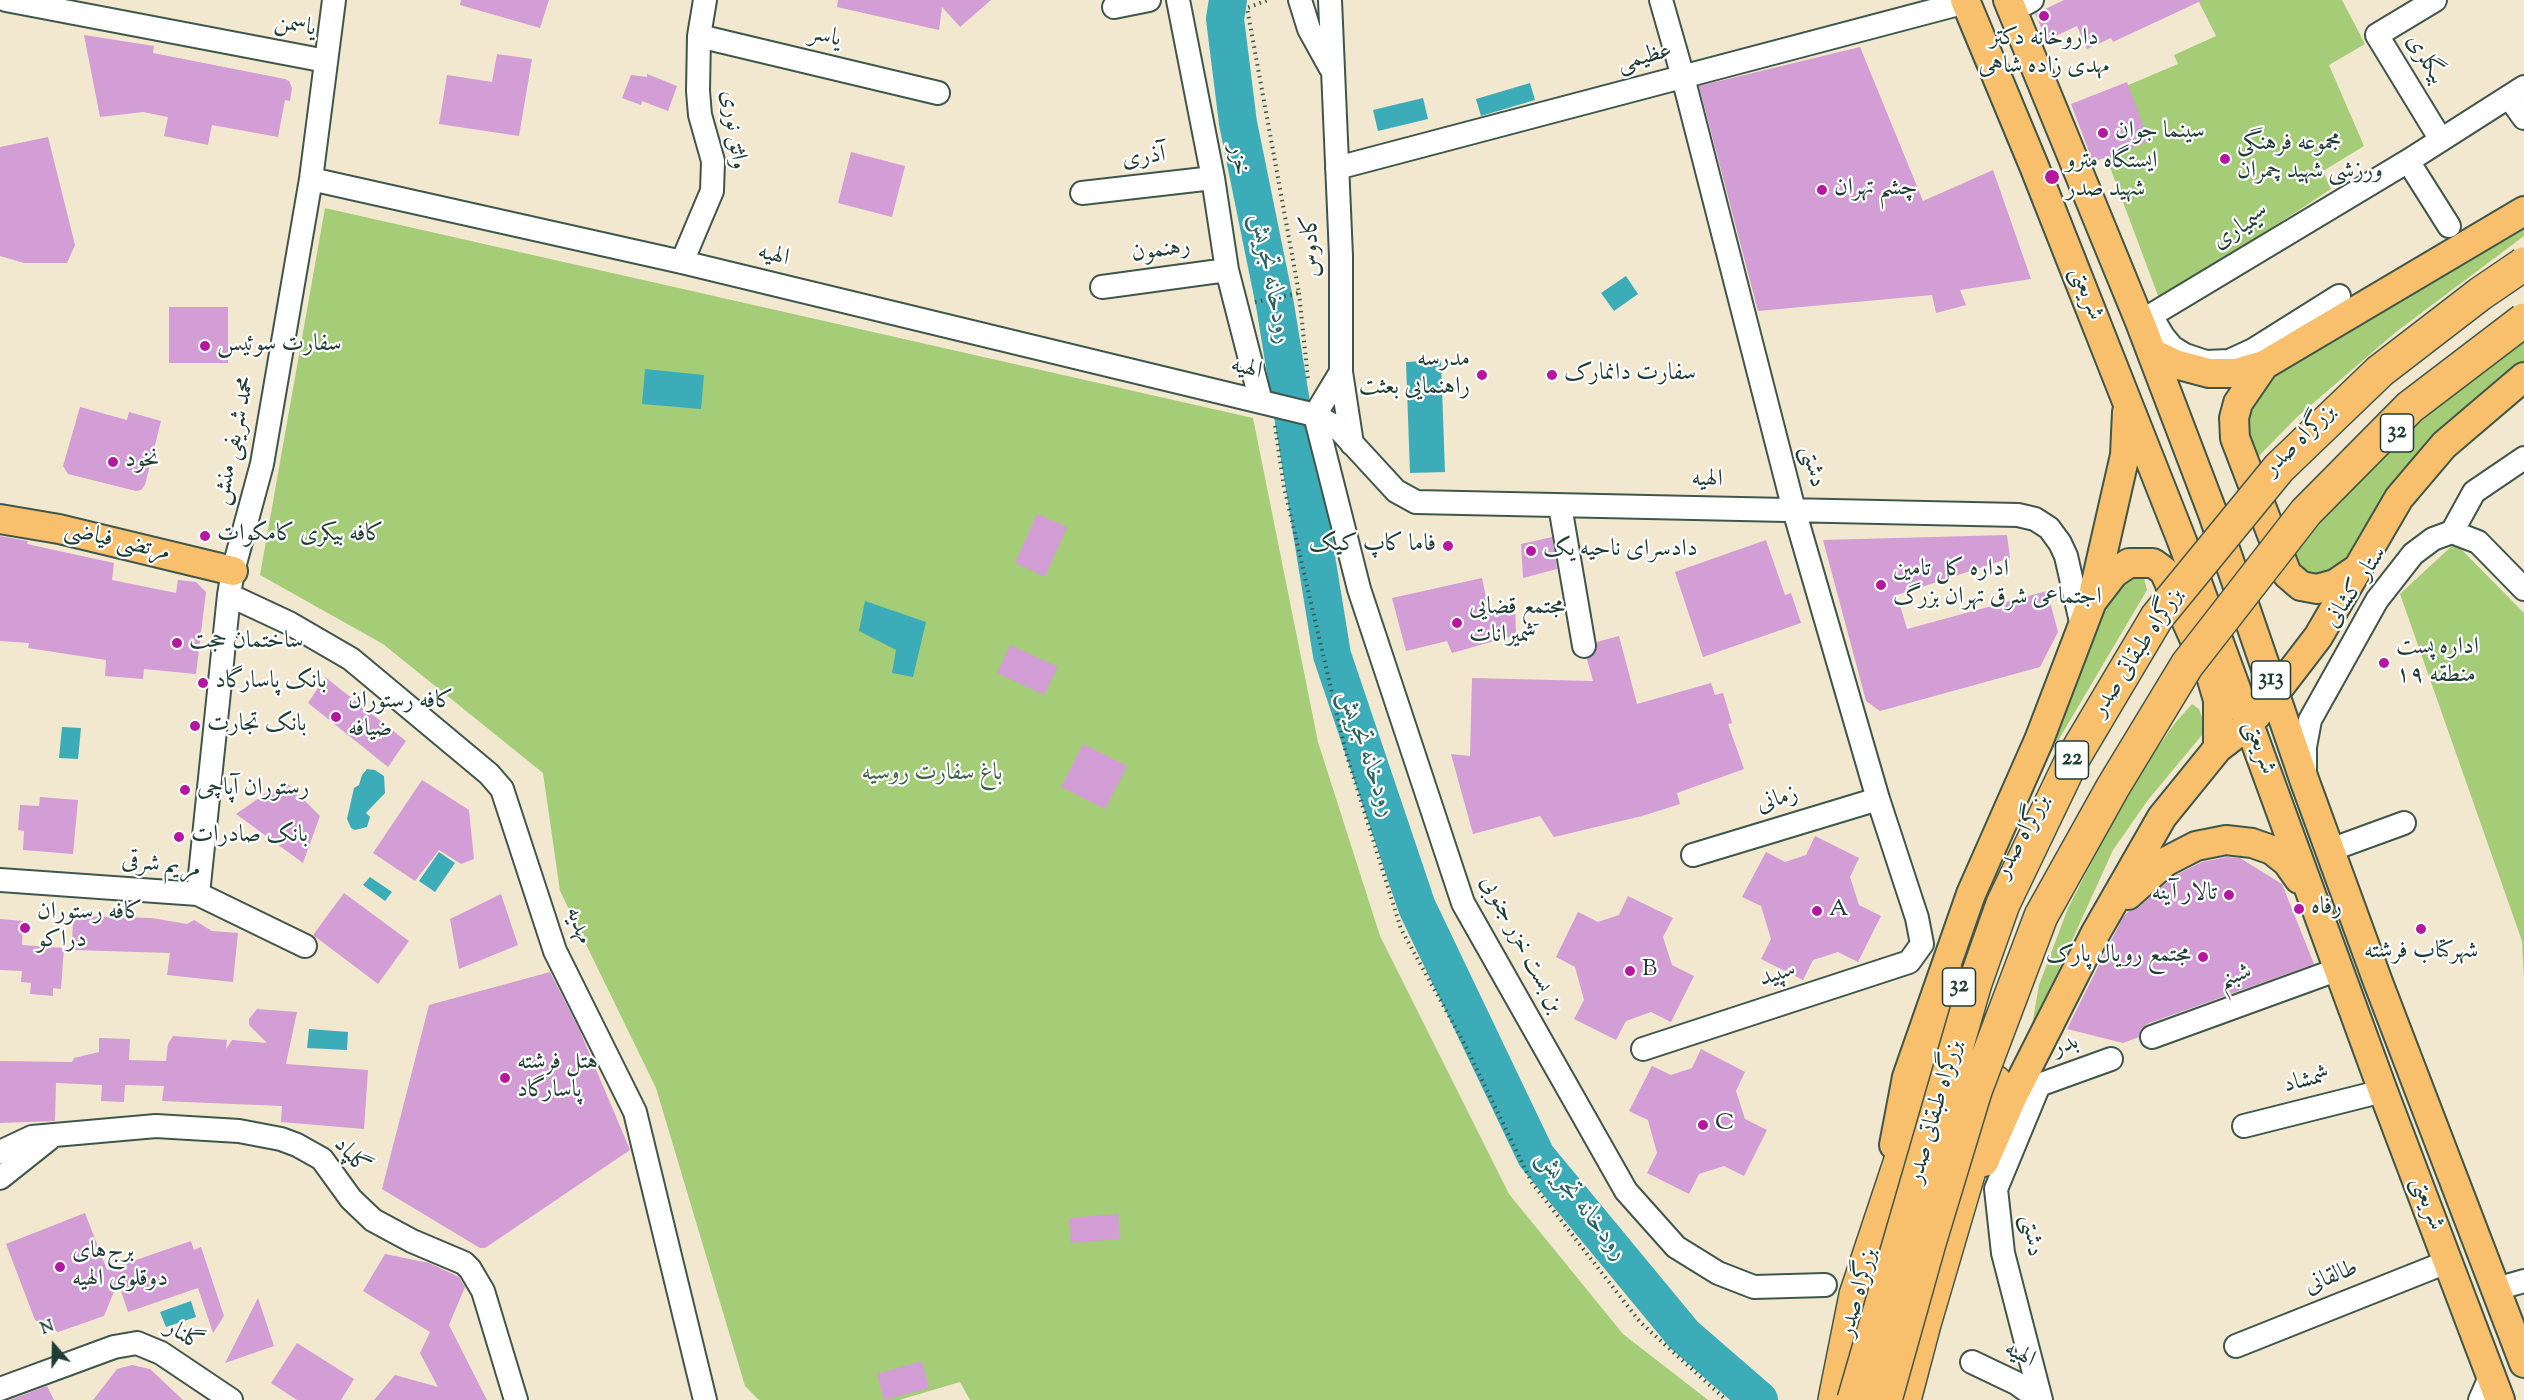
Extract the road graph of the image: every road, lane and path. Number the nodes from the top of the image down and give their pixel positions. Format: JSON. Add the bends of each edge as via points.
{"nodes":[{"id":1,"x":6,"y":0,"type":"edge"},
{"id":2,"x":334,"y":0,"type":"edge"},
{"id":3,"x":705,"y":0,"type":"edge"},
{"id":4,"x":1149,"y":0,"type":"edge"},
{"id":5,"x":1178,"y":0,"type":"edge"},
{"id":6,"x":1268,"y":0,"type":"edge"},
{"id":7,"x":1300,"y":0,"type":"edge"},
{"id":8,"x":1330,"y":0,"type":"edge"},
{"id":9,"x":1661,"y":0,"type":"edge"},
{"id":10,"x":2435,"y":0,"type":"edge"},
{"id":11,"x":1966,"y":1,"type":"edge"},
{"id":12,"x":2017,"y":4,"type":"edge"},
{"id":13,"x":1114,"y":7,"type":"dead end"},
{"id":14,"x":699,"y":36,"type":"junction"},
{"id":15,"x":326,"y":61,"type":"junction"},
{"id":16,"x":1332,"y":71,"type":"junction"},
{"id":17,"x":1683,"y":76,"type":"junction"},
{"id":18,"x":2517,"y":92,"type":"edge"},
{"id":19,"x":938,"y":93,"type":"dead end"},
{"id":20,"x":2524,"y":118,"type":"edge"},
{"id":21,"x":2441,"y":140,"type":"junction"},
{"id":22,"x":2408,"y":160,"type":"junction"},
{"id":23,"x":1337,"y":168,"type":"junction"},
{"id":24,"x":1213,"y":178,"type":"junction"},
{"id":25,"x":311,"y":179,"type":"junction"},
{"id":26,"x":1082,"y":193,"type":"dead end"},
{"id":27,"x":2524,"y":211,"type":"edge"},
{"id":28,"x":2449,"y":226,"type":"dead end"},
{"id":29,"x":2524,"y":257,"type":"edge"},
{"id":30,"x":682,"y":262,"type":"junction"},
{"id":31,"x":2524,"y":264,"type":"edge"},
{"id":32,"x":1227,"y":270,"type":"junction"},
{"id":33,"x":1102,"y":287,"type":"dead end"},
{"id":34,"x":1299,"y":293,"type":"junction"},
{"id":35,"x":2339,"y":296,"type":"dead end"},
{"id":36,"x":1268,"y":299,"type":"dead end"},
{"id":37,"x":2146,"y":319,"type":"junction"},
{"id":38,"x":2524,"y":320,"type":"edge"},
{"id":39,"x":2524,"y":329,"type":"edge"},
{"id":40,"x":2152,"y":353,"type":"junction"},
{"id":41,"x":2264,"y":365,"type":"junction"},
{"id":42,"x":1341,"y":372,"type":"junction"},
{"id":43,"x":2524,"y":376,"type":"edge"},
{"id":44,"x":1308,"y":379,"type":"dead end"},
{"id":45,"x":2127,"y":401,"type":"junction"},
{"id":46,"x":1264,"y":402,"type":"junction"},
{"id":47,"x":1315,"y":414,"type":"junction"},
{"id":48,"x":1352,"y":444,"type":"junction"},
{"id":49,"x":2524,"y":458,"type":"edge"},
{"id":50,"x":1560,"y":506,"type":"junction"},
{"id":51,"x":1794,"y":510,"type":"junction"},
{"id":52,"x":0,"y":519,"type":"edge"},
{"id":53,"x":2452,"y":532,"type":"junction"},
{"id":54,"x":2357,"y":569,"type":"junction"},
{"id":55,"x":231,"y":583,"type":"junction"},
{"id":56,"x":2524,"y":589,"type":"edge"},
{"id":57,"x":2086,"y":615,"type":"junction"},
{"id":58,"x":1584,"y":646,"type":"dead end"},
{"id":59,"x":2276,"y":693,"type":"junction"},
{"id":60,"x":2249,"y":724,"type":"junction"},
{"id":61,"x":2218,"y":748,"type":"junction"},
{"id":62,"x":2309,"y":793,"type":"junction"},
{"id":63,"x":1878,"y":799,"type":"junction"},
{"id":64,"x":2282,"y":814,"type":"junction"},
{"id":65,"x":2404,"y":823,"type":"dead end"},
{"id":66,"x":2330,"y":850,"type":"junction"},
{"id":67,"x":1693,"y":855,"type":"dead end"},
{"id":68,"x":0,"y":880,"type":"edge"},
{"id":69,"x":198,"y":894,"type":"junction"},
{"id":70,"x":2312,"y":898,"type":"junction"},
{"id":71,"x":2096,"y":934,"type":"junction"},
{"id":72,"x":1922,"y":944,"type":"joint"},
{"id":73,"x":305,"y":946,"type":"dead end"},
{"id":74,"x":2339,"y":969,"type":"junction"},
{"id":75,"x":2152,"y":1037,"type":"dead end"},
{"id":76,"x":1643,"y":1048,"type":"dead end"},
{"id":77,"x":2111,"y":1059,"type":"dead end"},
{"id":78,"x":2039,"y":1085,"type":"joint"},
{"id":79,"x":2384,"y":1091,"type":"junction"},
{"id":80,"x":2244,"y":1126,"type":"dead end"},
{"id":81,"x":55,"y":1135,"type":"junction"},
{"id":82,"x":0,"y":1152,"type":"edge"},
{"id":83,"x":0,"y":1178,"type":"edge"},
{"id":84,"x":1876,"y":1235,"type":"junction"},
{"id":85,"x":1946,"y":1246,"type":"junction"},
{"id":86,"x":2447,"y":1262,"type":"junction"},
{"id":87,"x":2524,"y":1281,"type":"edge"},
{"id":88,"x":1825,"y":1285,"type":"dead end"},
{"id":89,"x":2496,"y":1289,"type":"junction"},
{"id":90,"x":2236,"y":1346,"type":"dead end"},
{"id":91,"x":1971,"y":1362,"type":"dead end"},
{"id":92,"x":2524,"y":1363,"type":"edge"},
{"id":93,"x":0,"y":1389,"type":"edge"},
{"id":94,"x":2490,"y":1392,"type":"edge"},
{"id":95,"x":1842,"y":1397,"type":"edge"},
{"id":96,"x":231,"y":1400,"type":"edge"},
{"id":97,"x":516,"y":1400,"type":"edge"},
{"id":98,"x":705,"y":1400,"type":"edge"},
{"id":99,"x":1726,"y":1400,"type":"edge"},
{"id":100,"x":1885,"y":1400,"type":"edge"},
{"id":101,"x":1904,"y":1400,"type":"edge"},
{"id":102,"x":2040,"y":1400,"type":"edge"}],
"edges":[{"from":1,"to":15,"type":"street","name":"یاسمن"},
{"from":2,"to":15,"type":"street","name":"محمد شریفی منش"},
{"from":3,"to":14,"type":"street","name":"واثق نوری"},
{"from":4,"to":13,"type":"street"},
{"from":5,"to":24,"type":"street","name":"خزر"},
{"from":6,"to":34,"type":"path","via":[[1247,8]]},
{"from":7,"to":16,"type":"street","name":"کادوس","via":[[1309,29]]},
{"from":8,"to":16,"type":"street","name":"کادوس"},
{"from":9,"to":17,"type":"street","name":"دشتی"},
{"from":10,"to":21,"type":"street","name":"بیگلری","via":[[2377,35]]},
{"from":11,"to":17,"type":"street","name":"عظیمی"},
{"from":11,"to":45,"type":"main road","name":"شریعتی","number":"313"},
{"from":12,"to":37,"type":"main road","name":"شریعتی","number":"313"},
{"from":14,"to":19,"type":"street","name":"یاسر"},
{"from":14,"to":30,"type":"street","name":"واثق نوری","via":[[700,115],[713,161],[712,191]]},
{"from":15,"to":25,"type":"street","name":"محمد شریفی منش"},
{"from":16,"to":23,"type":"street","name":"کادوس"},
{"from":17,"to":23,"type":"street","name":"عظیمی"},
{"from":17,"to":51,"type":"street","name":"دشتی"},
{"from":18,"to":20,"type":"street"},
{"from":18,"to":21,"type":"street","name":"سیمیاری"},
{"from":21,"to":22,"type":"street","name":"سیمیاری"},
{"from":22,"to":28,"type":"street"},
{"from":22,"to":37,"type":"street","name":"سیمیاری"},
{"from":23,"to":42,"type":"street","name":"کادوس"},
{"from":24,"to":26,"type":"street","name":"آذری"},
{"from":24,"to":32,"type":"street","name":"خزر"},
{"from":25,"to":30,"type":"street","name":"الهیه"},
{"from":25,"to":55,"type":"street","name":"محمد شریفی منش","via":[[262,464]]},
{"from":27,"to":41,"type":"main road"},
{"from":29,"to":84,"type":"highway","name":"بزرگراه صدر","number":"32","via":[[2376,366],[2274,465],[2152,612],[1990,900]]},
{"from":30,"to":46,"type":"street","name":"الهیه"},
{"from":31,"to":95,"type":"highway","name":"بزرگراه طبقاتی صدر","number":"22","bridge":true,"via":[[2380,371],[2279,468],[2157,617],[2078,749],[2003,904]]},
{"from":32,"to":33,"type":"street","name":"رهنمون"},
{"from":32,"to":46,"type":"street","name":"خزر"},
{"from":34,"to":36,"type":"path"},
{"from":34,"to":44,"type":"path"},
{"from":35,"to":37,"type":"street","via":[[2229,361],[2206,362],[2185,355]]},
{"from":37,"to":40,"type":"main road","name":"شریعتی","number":"313"},
{"from":38,"to":100,"type":"highway","name":"بزرگراه طبقاتی صدر","number":"22","bridge":true,"via":[[2409,407],[2306,512],[2187,665],[2113,787],[2041,916],[1975,1091]]},
{"from":39,"to":85,"type":"highway","number":"32","via":[[2415,414],[2189,671],[2119,790],[2052,920],[1991,1094]]},
{"from":40,"to":41,"type":"main road","via":[[2209,374],[2237,373]]},
{"from":40,"to":59,"type":"main road","name":"شریعتی","number":"313"},
{"from":41,"to":54,"type":"main road","via":[[2238,403],[2235,438],[2287,574],[2301,586],[2317,589],[2335,584]]},
{"from":42,"to":47,"type":"street"},
{"from":42,"to":48,"type":"street","name":"کادوس"},
{"from":43,"to":54,"type":"main road","via":[[2444,445],[2399,498]]},
{"from":45,"to":57,"type":"main road","via":[[2125,455]]},
{"from":45,"to":60,"type":"main road","name":"شریعتی","number":"313"},
{"from":46,"to":47,"type":"street","name":"الهیه"},
{"from":46,"to":99,"type":"path","via":[[1346,753],[1401,929],[1464,1043],[1532,1183],[1640,1322]]},
{"from":47,"to":48,"type":"street","name":"الهیه"},
{"from":47,"to":88,"type":"street","name":"بن بست خزر جنوبی","via":[[1359,589],[1463,903],[1626,1191],[1676,1247],[1718,1273],[1754,1287]]},
{"from":48,"to":50,"type":"street","name":"الهیه","via":[[1396,492],[1416,502]]},
{"from":49,"to":53,"type":"street","via":[[2474,492]]},
{"from":50,"to":51,"type":"street","name":"الهیه"},
{"from":50,"to":58,"type":"street"},
{"from":51,"to":57,"type":"street","name":"الهیه","via":[[2018,515],[2035,519],[2061,543]]},
{"from":51,"to":63,"type":"street","name":"دشتی"},
{"from":52,"to":55,"type":"main road","name":"مرتضی فیاضی","via":[[59,529]]},
{"from":53,"to":56,"type":"street","via":[[2478,542]]},
{"from":53,"to":62,"type":"street","name":"ستار کشانی","via":[[2433,539],[2413,554],[2377,600],[2310,720],[2305,747]]},
{"from":54,"to":59,"type":"main road","via":[[2318,637]]},
{"from":55,"to":69,"type":"street","name":"محمد شریفی منش"},
{"from":55,"to":98,"type":"street","name":"مهدیه","via":[[351,659],[502,789],[555,951],[635,1112]]},
{"from":57,"to":61,"type":"main road","via":[[2114,573],[2129,563],[2153,563],[2164,571],[2211,676],[2218,700]]},
{"from":57,"to":84,"type":"main road","via":[[2039,740],[1971,894],[1907,1077]]},
{"from":59,"to":60,"type":"main road"},
{"from":59,"to":62,"type":"main road","name":"شریعتی","number":"313"},
{"from":60,"to":61,"type":"main road"},
{"from":60,"to":64,"type":"main road","name":"شریعتی","number":"313"},
{"from":61,"to":71,"type":"main road","via":[[2162,817]]},
{"from":62,"to":64,"type":"main road"},
{"from":62,"to":66,"type":"main road","name":"شریعتی","number":"313"},
{"from":63,"to":67,"type":"street","name":"زمانی"},
{"from":63,"to":72,"type":"street","name":"دشتی"},
{"from":64,"to":70,"type":"main road","name":"شریعتی","number":"313"},
{"from":65,"to":66,"type":"street"},
{"from":66,"to":89,"type":"main road","name":"شریعتی","number":"313"},
{"from":68,"to":69,"type":"street","name":"مریم شرقی"},
{"from":69,"to":73,"type":"street","name":"مریم شرقی"},
{"from":70,"to":71,"type":"main road","via":[[2287,862],[2272,850],[2226,840],[2196,846],[2165,862],[2134,888]]},
{"from":70,"to":74,"type":"main road","name":"شریعتی","number":"313"},
{"from":71,"to":85,"type":"main road","via":[[2012,1098]]},
{"from":72,"to":76,"type":"street","name":"سپید","via":[[1909,962]]},
{"from":74,"to":75,"type":"street","name":"شبنم"},
{"from":74,"to":79,"type":"main road","name":"شریعتی","number":"313"},
{"from":77,"to":78,"type":"street","name":"بدر"},
{"from":78,"to":102,"type":"street","name":"دشتی","via":[[1996,1189],[2003,1253]]},
{"from":79,"to":80,"type":"street","name":"شمشاد"},
{"from":79,"to":86,"type":"main road","name":"شریعتی","number":"313"},
{"from":81,"to":82,"type":"street","name":"گلپاد","via":[[32,1137]]},
{"from":81,"to":83,"type":"street"},
{"from":81,"to":97,"type":"street","name":"گلپاد","via":[[156,1126],[238,1131],[281,1139],[310,1152],[322,1159],[351,1199],[373,1220],[470,1269],[483,1292]]},
{"from":84,"to":95,"type":"highway","name":"بزرگراه صدر","number":"32","via":[[1856,1294]]},
{"from":85,"to":101,"type":"highway","number":"32"},
{"from":86,"to":90,"type":"street","name":"طالقانی"},
{"from":86,"to":94,"type":"main road","name":"شریعتی","number":"313"},
{"from":87,"to":89,"type":"street"},
{"from":89,"to":92,"type":"main road","name":"شریعتی","number":"313"},
{"from":91,"to":102,"type":"street","name":"الهیه","via":[[2016,1383]]},
{"from":93,"to":96,"type":"street","name":"گلنار","via":[[137,1342],[161,1353]]}]}
